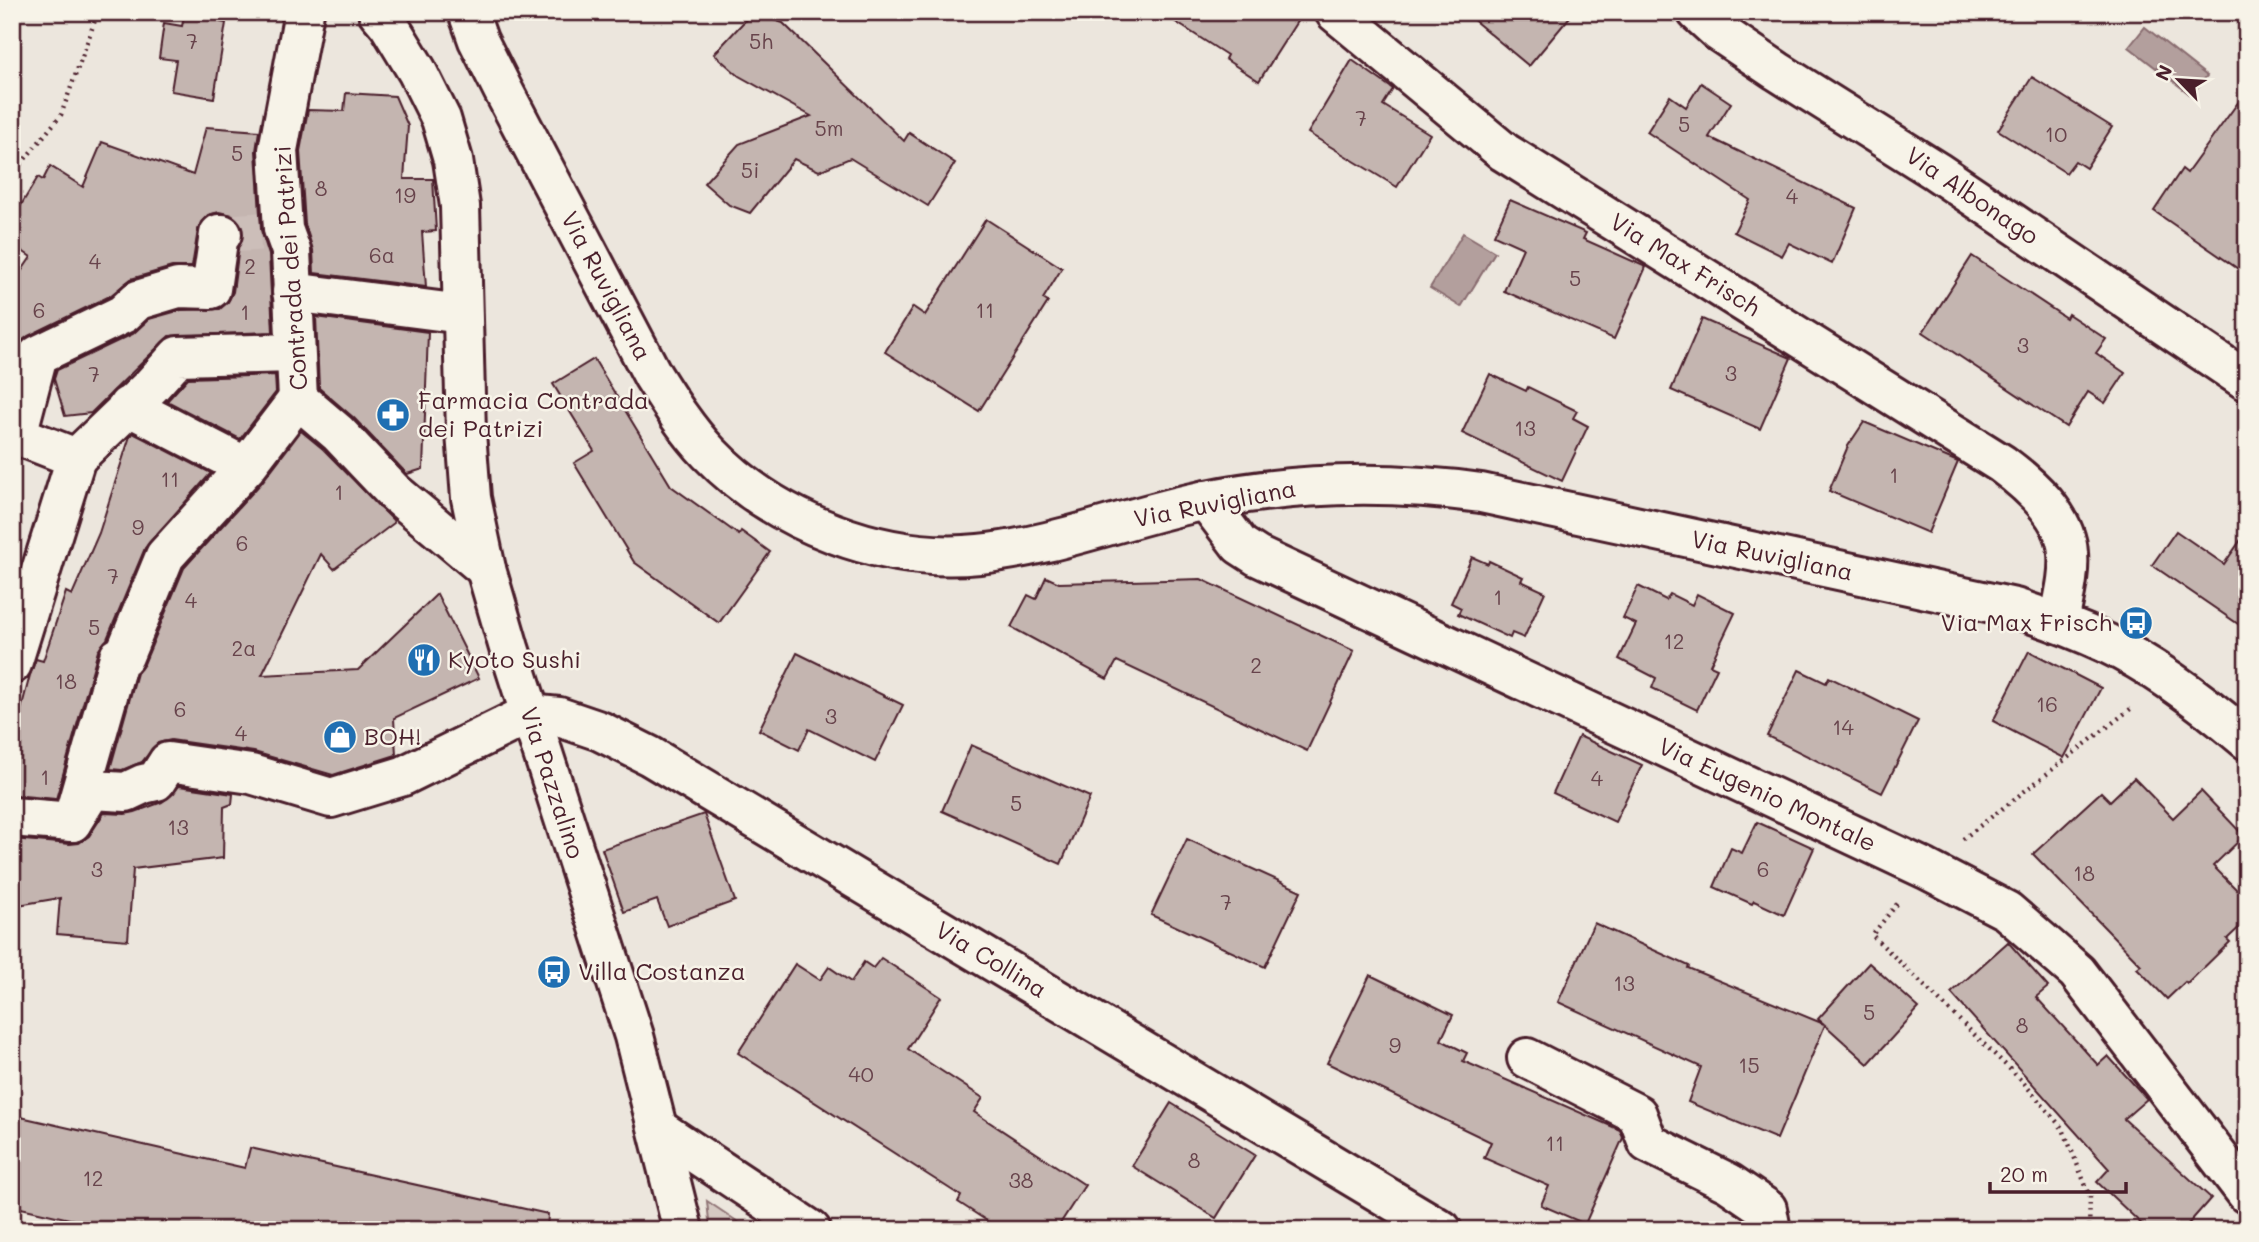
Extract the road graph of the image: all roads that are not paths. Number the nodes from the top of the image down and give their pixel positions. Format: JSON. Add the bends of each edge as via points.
{"nodes":[{"id":1,"x":304,"y":12,"type":"edge"},
{"id":2,"x":378,"y":12,"type":"edge"},
{"id":3,"x":468,"y":12,"type":"edge"},
{"id":4,"x":1335,"y":12,"type":"edge"},
{"id":5,"x":1697,"y":12,"type":"edge"},
{"id":6,"x":222,"y":234,"type":"dead end"},
{"id":7,"x":292,"y":292,"type":"junction"},
{"id":8,"x":462,"y":314,"type":"junction"},
{"id":9,"x":295,"y":354,"type":"junction"},
{"id":10,"x":2247,"y":381,"type":"edge"},
{"id":11,"x":298,"y":399,"type":"junction"},
{"id":12,"x":128,"y":406,"type":"junction"},
{"id":13,"x":76,"y":458,"type":"junction"},
{"id":14,"x":246,"y":467,"type":"junction"},
{"id":15,"x":1206,"y":500,"type":"junction"},
{"id":16,"x":486,"y":569,"type":"junction"},
{"id":17,"x":2059,"y":622,"type":"junction"},
{"id":18,"x":12,"y":664,"type":"edge"},
{"id":19,"x":530,"y":714,"type":"junction"},
{"id":20,"x":2247,"y":740,"type":"edge"},
{"id":21,"x":12,"y":817,"type":"edge"},
{"id":22,"x":72,"y":822,"type":"junction"},
{"id":23,"x":1527,"y":1058,"type":"dead end"},
{"id":24,"x":660,"y":1129,"type":"junction"},
{"id":25,"x":2247,"y":1194,"type":"edge"},
{"id":26,"x":683,"y":1230,"type":"edge"},
{"id":27,"x":811,"y":1230,"type":"edge"},
{"id":28,"x":1442,"y":1230,"type":"edge"},
{"id":29,"x":1771,"y":1230,"type":"edge"}],
"edges":[{"from":1,"to":7,"type":"street","name":"Contrada dei Patrizi","via":[[278,150],[282,229],[291,251]]},
{"from":2,"to":8,"type":"street","name":"Via Pazzalino","via":[[417,71],[453,160],[460,206]]},
{"from":3,"to":15,"type":"street","name":"Via Ruvigliana","via":[[509,102],[653,376],[709,454],[779,509],[859,541],[900,550],[978,554]]},
{"from":4,"to":17,"type":"street","name":"Via Max Frisch","via":[[1504,152],[2025,481],[2044,500],[2062,530],[2068,551]]},
{"from":5,"to":10,"type":"street","name":"Via Albonago","via":[[1776,71],[1936,171]]},
{"from":6,"to":13,"type":"street","via":[[211,289],[178,288],[138,300],[123,314],[38,355],[17,435]]},
{"from":7,"to":8,"type":"street"},
{"from":7,"to":9,"type":"street","name":"Contrada dei Patrizi"},
{"from":8,"to":16,"type":"street","name":"Via Pazzalino","via":[[471,498]]},
{"from":9,"to":11,"type":"street","name":"Contrada dei Patrizi"},
{"from":9,"to":12,"type":"street","via":[[178,356]]},
{"from":11,"to":14,"type":"street"},
{"from":11,"to":16,"type":"street","name":"Contrada dei Patrizi","via":[[394,492]]},
{"from":12,"to":13,"type":"street"},
{"from":12,"to":14,"type":"street"},
{"from":13,"to":18,"type":"street"},
{"from":14,"to":22,"type":"street","via":[[165,556],[124,656],[119,657]]},
{"from":15,"to":17,"type":"street","name":"Via Ruvigliana","via":[[1298,486],[1362,483],[1481,493],[2015,608]]},
{"from":15,"to":25,"type":"street","name":"Via Eugenio Montale","via":[[1240,545],[1257,556],[2007,911],[2077,972]]},
{"from":16,"to":19,"type":"street","name":"Via Pazzalino"},
{"from":17,"to":20,"type":"street","name":"Via Ruvigliana","via":[[2138,661]]},
{"from":19,"to":22,"type":"street","via":[[403,776],[331,798],[251,775],[168,762],[156,781],[126,792],[92,790]]},
{"from":19,"to":24,"type":"street","name":"Via Pazzalino","via":[[635,1036]]},
{"from":19,"to":28,"type":"street","name":"Via Collina","via":[[559,717],[600,731],[650,756]]},
{"from":21,"to":22,"type":"street"},
{"from":23,"to":29,"type":"street","via":[[1637,1114],[1648,1143],[1729,1183],[1767,1209]]},
{"from":24,"to":26,"type":"street","name":"Via Pazzalino"},
{"from":24,"to":27,"type":"street"}]}
